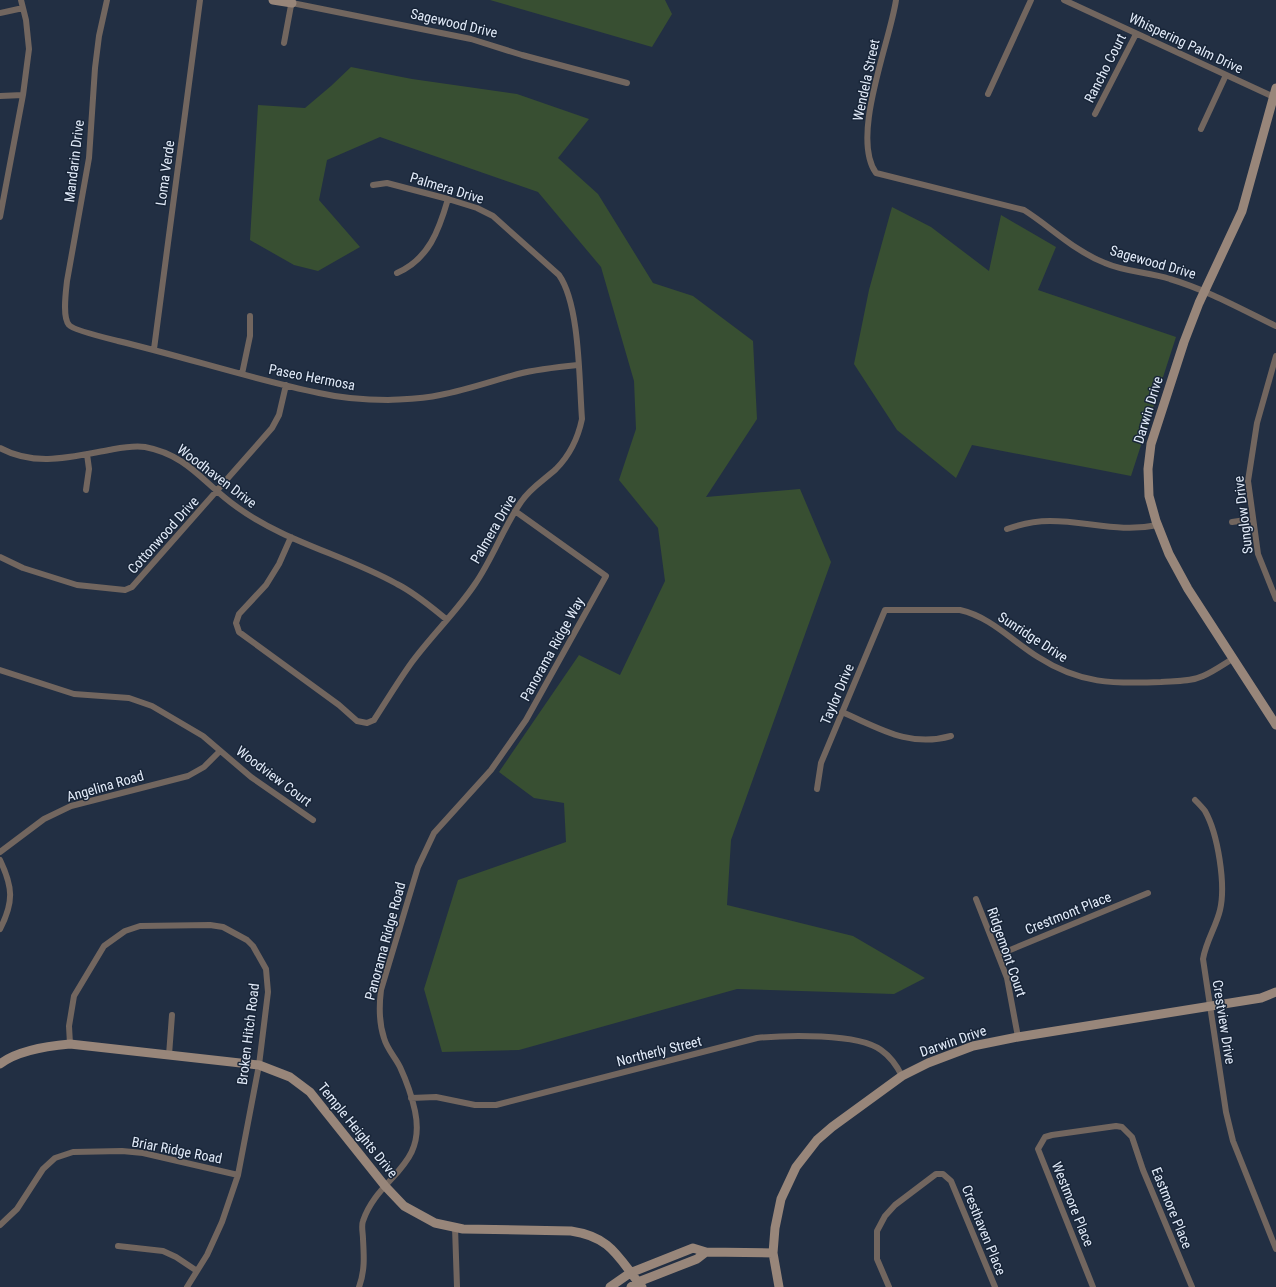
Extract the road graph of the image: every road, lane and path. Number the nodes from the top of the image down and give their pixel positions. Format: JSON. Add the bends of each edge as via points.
{"nodes":[{"id":1,"x":21,"y":0,"type":"edge"},
{"id":2,"x":107,"y":0,"type":"edge"},
{"id":3,"x":200,"y":0,"type":"edge"},
{"id":4,"x":274,"y":0,"type":"edge"},
{"id":5,"x":896,"y":0,"type":"edge"},
{"id":6,"x":1031,"y":0,"type":"edge"},
{"id":7,"x":1064,"y":0,"type":"edge"},
{"id":8,"x":292,"y":2,"type":"edge"},
{"id":9,"x":23,"y":8,"type":"junction"},
{"id":10,"x":0,"y":13,"type":"edge"},
{"id":11,"x":1136,"y":34,"type":"junction"},
{"id":12,"x":284,"y":43,"type":"dead end"},
{"id":13,"x":1226,"y":75,"type":"junction"},
{"id":14,"x":626,"y":82,"type":"dead end"},
{"id":15,"x":988,"y":94,"type":"dead end"},
{"id":16,"x":1275,"y":94,"type":"edge"},
{"id":17,"x":23,"y":95,"type":"junction"},
{"id":18,"x":0,"y":96,"type":"edge"},
{"id":19,"x":1095,"y":114,"type":"dead end"},
{"id":20,"x":1201,"y":129,"type":"dead end"},
{"id":21,"x":870,"y":165,"type":"joint"},
{"id":22,"x":0,"y":180,"type":"edge"},
{"id":23,"x":8,"y":180,"type":"junction"},
{"id":24,"x":373,"y":185,"type":"dead end"},
{"id":25,"x":448,"y":199,"type":"junction"},
{"id":26,"x":0,"y":217,"type":"edge"},
{"id":27,"x":397,"y":273,"type":"dead end"},
{"id":28,"x":1204,"y":291,"type":"junction"},
{"id":29,"x":250,"y":316,"type":"dead end"},
{"id":30,"x":69,"y":325,"type":"joint"},
{"id":31,"x":1276,"y":326,"type":"edge"},
{"id":32,"x":154,"y":350,"type":"junction"},
{"id":33,"x":1276,"y":356,"type":"edge"},
{"id":34,"x":578,"y":365,"type":"junction"},
{"id":35,"x":242,"y":374,"type":"junction"},
{"id":36,"x":286,"y":385,"type":"junction"},
{"id":37,"x":0,"y":448,"type":"edge"},
{"id":38,"x":87,"y":454,"type":"junction"},
{"id":39,"x":86,"y":490,"type":"dead end"},
{"id":40,"x":218,"y":492,"type":"junction"},
{"id":41,"x":515,"y":511,"type":"junction"},
{"id":42,"x":1252,"y":519,"type":"junction"},
{"id":43,"x":1232,"y":522,"type":"dead end"},
{"id":44,"x":1158,"y":525,"type":"junction"},
{"id":45,"x":1007,"y":528,"type":"dead end"},
{"id":46,"x":291,"y":537,"type":"junction"},
{"id":47,"x":0,"y":557,"type":"edge"},
{"id":48,"x":1276,"y":599,"type":"edge"},
{"id":49,"x":885,"y":610,"type":"joint"},
{"id":50,"x":446,"y":619,"type":"junction"},
{"id":51,"x":1234,"y":658,"type":"junction"},
{"id":52,"x":0,"y":670,"type":"edge"},
{"id":53,"x":842,"y":712,"type":"junction"},
{"id":54,"x":1276,"y":724,"type":"edge"},
{"id":55,"x":950,"y":736,"type":"dead end"},
{"id":56,"x":220,"y":751,"type":"junction"},
{"id":57,"x":491,"y":770,"type":"joint"},
{"id":58,"x":817,"y":789,"type":"dead end"},
{"id":59,"x":1195,"y":800,"type":"dead end"},
{"id":60,"x":313,"y":820,"type":"dead end"},
{"id":61,"x":0,"y":852,"type":"edge"},
{"id":62,"x":0,"y":860,"type":"edge"},
{"id":63,"x":1148,"y":893,"type":"dead end"},
{"id":64,"x":976,"y":899,"type":"dead end"},
{"id":65,"x":0,"y":929,"type":"edge"},
{"id":66,"x":998,"y":955,"type":"junction"},
{"id":67,"x":1276,"y":992,"type":"edge"},
{"id":68,"x":1209,"y":1007,"type":"junction"},
{"id":69,"x":172,"y":1015,"type":"dead end"},
{"id":70,"x":1018,"y":1037,"type":"junction"},
{"id":71,"x":70,"y":1044,"type":"junction"},
{"id":72,"x":169,"y":1055,"type":"junction"},
{"id":73,"x":2,"y":1063,"type":"edge"},
{"id":74,"x":259,"y":1065,"type":"junction"},
{"id":75,"x":902,"y":1076,"type":"junction"},
{"id":76,"x":411,"y":1098,"type":"junction"},
{"id":77,"x":1132,"y":1137,"type":"joint"},
{"id":78,"x":238,"y":1175,"type":"junction"},
{"id":79,"x":385,"y":1186,"type":"junction"},
{"id":80,"x":0,"y":1225,"type":"edge"},
{"id":81,"x":455,"y":1227,"type":"junction"},
{"id":82,"x":118,"y":1246,"type":"dead end"},
{"id":83,"x":1276,"y":1249,"type":"edge"},
{"id":84,"x":706,"y":1252,"type":"junction"},
{"id":85,"x":774,"y":1253,"type":"junction"},
{"id":86,"x":197,"y":1271,"type":"junction"},
{"id":87,"x":630,"y":1272,"type":"junction"},
{"id":88,"x":637,"y":1285,"type":"edge"},
{"id":89,"x":187,"y":1287,"type":"edge"},
{"id":90,"x":359,"y":1287,"type":"edge"},
{"id":91,"x":457,"y":1287,"type":"edge"},
{"id":92,"x":610,"y":1287,"type":"edge"},
{"id":93,"x":779,"y":1287,"type":"edge"},
{"id":94,"x":889,"y":1287,"type":"edge"},
{"id":95,"x":995,"y":1287,"type":"edge"},
{"id":96,"x":1093,"y":1287,"type":"edge"},
{"id":97,"x":1192,"y":1287,"type":"edge"}],
"edges":[{"from":1,"to":9,"type":"street"},
{"from":2,"to":30,"type":"street","name":"Mandarin Drive","via":[[95,68],[89,158],[67,281],[65,301]]},
{"from":3,"to":32,"type":"street","name":"Loma Verde"},
{"from":4,"to":8,"type":"street","name":"Sagewood Drive"},
{"from":5,"to":21,"type":"street","name":"Wendela Street","via":[[869,119]]},
{"from":6,"to":15,"type":"street"},
{"from":7,"to":11,"type":"street","name":"Whispering Palm Drive"},
{"from":8,"to":12,"type":"street"},
{"from":8,"to":14,"type":"street","name":"Sagewood Drive","via":[[471,39]]},
{"from":9,"to":10,"type":"street"},
{"from":9,"to":17,"type":"street","via":[[29,49]]},
{"from":11,"to":13,"type":"street","name":"Whispering Palm Drive"},
{"from":11,"to":19,"type":"street","name":"Rancho Court"},
{"from":13,"to":16,"type":"street","name":"Whispering Palm Drive"},
{"from":13,"to":20,"type":"street"},
{"from":16,"to":28,"type":"street","name":"Darwin Drive","via":[[1242,211]]},
{"from":17,"to":18,"type":"street"},
{"from":17,"to":23,"type":"street"},
{"from":21,"to":28,"type":"street","name":"Sagewood Drive","via":[[876,173],[1024,210],[1076,249],[1106,264],[1170,278]]},
{"from":22,"to":23,"type":"street"},
{"from":23,"to":26,"type":"street"},
{"from":24,"to":25,"type":"street","name":"Palmera Drive","via":[[387,183]]},
{"from":25,"to":27,"type":"street","via":[[434,240],[410,267]]},
{"from":25,"to":34,"type":"street","name":"Palmera Drive","via":[[493,216],[559,275],[572,303]]},
{"from":28,"to":31,"type":"street","name":"Sagewood Drive"},
{"from":28,"to":44,"type":"street","name":"Darwin Drive","via":[[1184,342],[1152,444],[1149,496]]},
{"from":29,"to":35,"type":"street","via":[[250,336]]},
{"from":30,"to":32,"type":"street","name":"Paseo Hermosa","via":[[104,338]]},
{"from":32,"to":35,"type":"street","name":"Paseo Hermosa"},
{"from":33,"to":42,"type":"street","name":"Sunglow Drive","via":[[1257,423],[1249,465]]},
{"from":34,"to":36,"type":"street","name":"Paseo Hermosa","via":[[550,367],[518,374],[438,396],[395,399],[348,398]]},
{"from":34,"to":41,"type":"street","name":"Palmera Drive","via":[[582,419],[571,452],[534,487]]},
{"from":35,"to":36,"type":"street","name":"Paseo Hermosa"},
{"from":36,"to":40,"type":"street","name":"Cottonwood Drive","via":[[272,428]]},
{"from":37,"to":38,"type":"street","name":"Woodhaven Drive","via":[[19,457],[46,460]]},
{"from":38,"to":39,"type":"street","via":[[89,469]]},
{"from":38,"to":40,"type":"street","name":"Woodhaven Drive","via":[[143,447],[170,454]]},
{"from":40,"to":46,"type":"street","name":"Woodhaven Drive","via":[[236,507]]},
{"from":40,"to":47,"type":"street","name":"Cottonwood Drive","via":[[132,587],[125,590],[77,585],[22,568]]},
{"from":41,"to":50,"type":"street","name":"Palmera Drive","via":[[475,584]]},
{"from":41,"to":57,"type":"street","name":"Panorama Ridge Way","via":[[606,576],[526,720]]},
{"from":42,"to":43,"type":"street"},
{"from":42,"to":48,"type":"street","name":"Sunglow Drive","via":[[1258,554]]},
{"from":44,"to":45,"type":"street","via":[[1126,529],[1051,521]]},
{"from":44,"to":51,"type":"street","name":"Darwin Drive","via":[[1181,576]]},
{"from":46,"to":50,"type":"street","name":"Woodhaven Drive","via":[[396,583]]},
{"from":46,"to":50,"type":"street","name":"Palmera Drive","via":[[266,585],[239,614],[236,623],[239,632],[357,721],[367,723],[374,720],[412,662]]},
{"from":49,"to":51,"type":"street","name":"Sunridge Drive","via":[[960,610],[970,613],[984,619],[1055,668],[1071,675],[1105,683],[1187,681],[1203,676]]},
{"from":49,"to":53,"type":"street","name":"Taylor Drive"},
{"from":51,"to":54,"type":"street","name":"Darwin Drive"},
{"from":52,"to":56,"type":"street","name":"Woodview Court","via":[[74,694],[129,698],[152,706],[203,736]]},
{"from":53,"to":55,"type":"street","via":[[886,732],[916,740]]},
{"from":53,"to":58,"type":"street","name":"Taylor Drive","via":[[820,763]]},
{"from":56,"to":60,"type":"street","name":"Woodview Court","via":[[251,777]]},
{"from":56,"to":61,"type":"street","name":"Angelina Road","via":[[204,767],[188,776],[71,806],[44,819]]},
{"from":57,"to":76,"type":"street","name":"Panorama Ridge Road","via":[[434,833],[418,867],[381,990],[379,1009],[383,1037],[400,1067]]},
{"from":59,"to":68,"type":"street","name":"Crestview Drive","via":[[1205,812],[1216,844],[1223,878],[1220,910],[1203,959]]},
{"from":62,"to":65,"type":"street","via":[[11,890],[9,913]]},
{"from":63,"to":66,"type":"street","name":"Crestmont Place"},
{"from":64,"to":66,"type":"street","name":"Ridgemont Court"},
{"from":66,"to":70,"type":"street","name":"Ridgemont Court","via":[[1006,978]]},
{"from":67,"to":68,"type":"street","name":"Darwin Drive","via":[[1260,998]]},
{"from":68,"to":70,"type":"street","name":"Darwin Drive"},
{"from":68,"to":83,"type":"street","name":"Crestview Drive","via":[[1233,1141]]},
{"from":69,"to":72,"type":"street"},
{"from":70,"to":75,"type":"street","name":"Darwin Drive","via":[[973,1046]]},
{"from":71,"to":72,"type":"street","name":"Temple Heights Drive"},
{"from":71,"to":73,"type":"street","name":"Temple Heights Drive","via":[[49,1046]]},
{"from":71,"to":74,"type":"street","name":"Broken Hitch Road","via":[[69,1026],[74,996],[104,946],[126,931],[140,926],[210,925],[232,930],[247,940],[266,969],[268,992]]},
{"from":72,"to":74,"type":"street","name":"Temple Heights Drive"},
{"from":74,"to":78,"type":"street","name":"Broken Hitch Road"},
{"from":74,"to":79,"type":"street","name":"Temple Heights Drive","via":[[290,1077],[310,1092]]},
{"from":75,"to":76,"type":"street","name":"Northerly Street","via":[[894,1061],[870,1044],[833,1037],[783,1036],[757,1038],[496,1105],[475,1105],[436,1097]]},
{"from":75,"to":85,"type":"street","name":"Darwin Drive","via":[[832,1127],[817,1140],[796,1167],[781,1199],[775,1228]]},
{"from":76,"to":79,"type":"street","name":"Panorama Ridge Road","via":[[417,1135],[405,1165]]},
{"from":77,"to":96,"type":"street","name":"Westmore Place","via":[[1122,1126],[1116,1126],[1044,1137],[1038,1149]]},
{"from":77,"to":97,"type":"street","name":"Eastmore Place","via":[[1143,1170]]},
{"from":78,"to":80,"type":"street","name":"Briar Ridge Road","via":[[143,1153],[73,1152],[55,1158],[43,1168],[17,1209]]},
{"from":78,"to":86,"type":"street","name":"Broken Hitch Road","via":[[222,1222]]},
{"from":79,"to":81,"type":"street","name":"Temple Heights Drive","via":[[404,1206],[435,1223]]},
{"from":79,"to":90,"type":"street","name":"Panorama Ridge Road","via":[[370,1204],[362,1223],[364,1266]]},
{"from":81,"to":87,"type":"street","name":"Temple Heights Drive","via":[[587,1233],[614,1250]]},
{"from":81,"to":91,"type":"street"},
{"from":82,"to":86,"type":"street","via":[[163,1252]]},
{"from":84,"to":85,"type":"street"},
{"from":84,"to":87,"type":"street","via":[[693,1248]]},
{"from":84,"to":88,"type":"street","via":[[697,1259]]},
{"from":85,"to":93,"type":"street","name":"Darwin Drive"},
{"from":86,"to":89,"type":"street","name":"Broken Hitch Road"},
{"from":87,"to":88,"type":"street","name":"Temple Heights Drive"},
{"from":87,"to":92,"type":"street"},
{"from":94,"to":95,"type":"street","name":"Cresthaven Place","via":[[877,1259],[877,1231],[894,1204],[936,1174],[943,1174],[951,1181]]}]}
